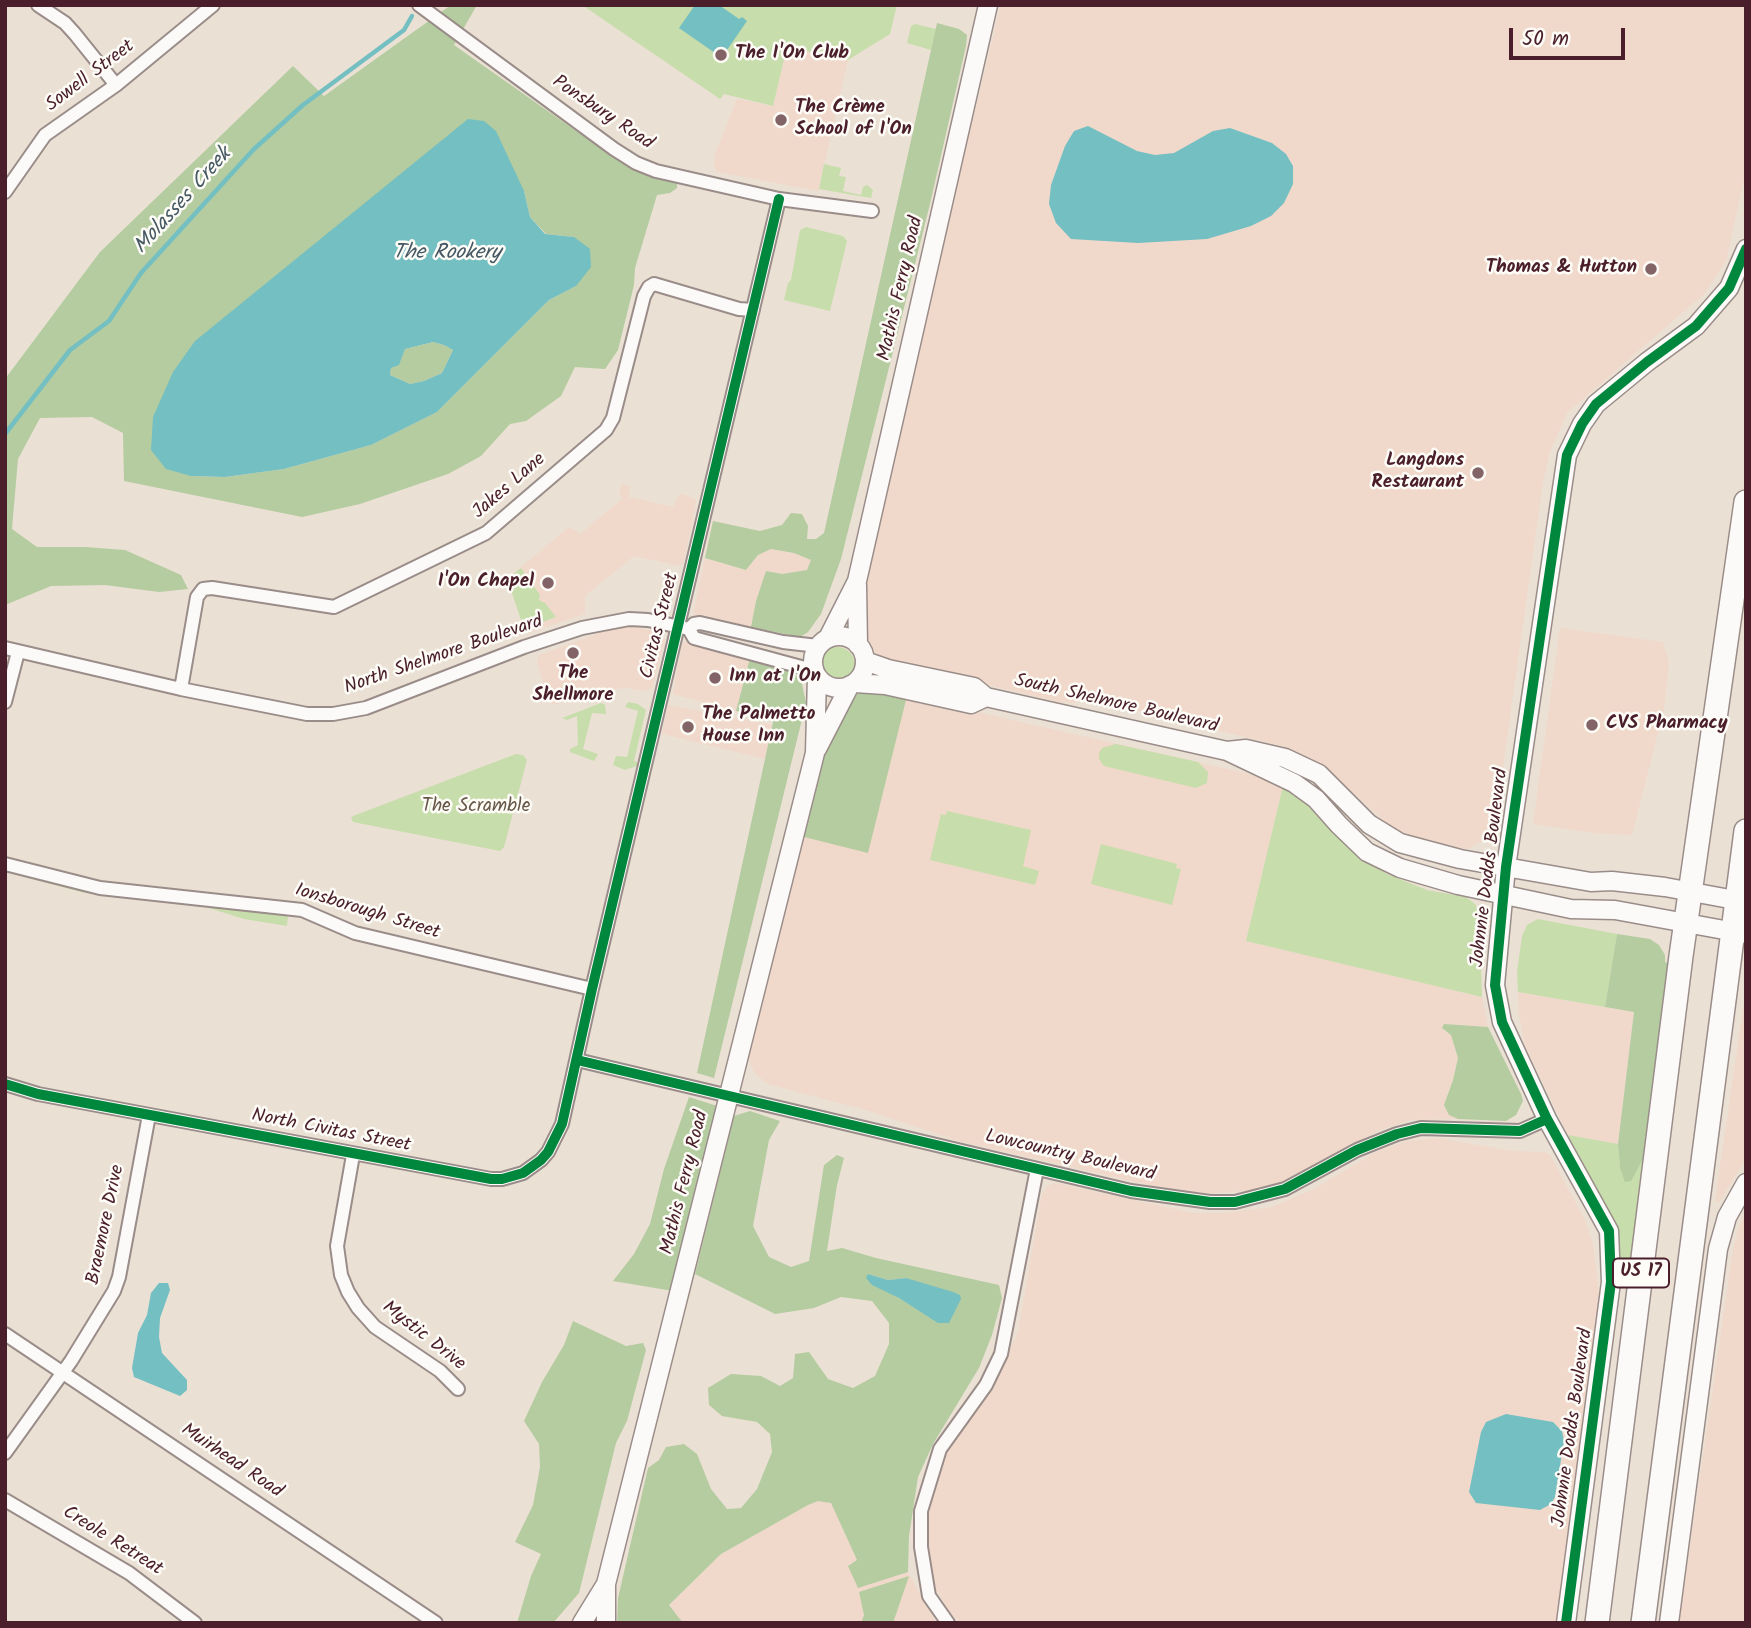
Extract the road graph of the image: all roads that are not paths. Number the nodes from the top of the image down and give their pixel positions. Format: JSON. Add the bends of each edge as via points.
{"nodes":[{"id":1,"x":38,"y":5,"type":"edge"},
{"id":2,"x":213,"y":5,"type":"edge"},
{"id":3,"x":419,"y":5,"type":"edge"},
{"id":4,"x":988,"y":5,"type":"edge"},
{"id":5,"x":116,"y":85,"type":"junction"},
{"id":6,"x":7,"y":188,"type":"edge"},
{"id":7,"x":779,"y":200,"type":"junction"},
{"id":8,"x":872,"y":211,"type":"dead end"},
{"id":9,"x":1746,"y":249,"type":"edge"},
{"id":10,"x":753,"y":310,"type":"junction"},
{"id":11,"x":1746,"y":502,"type":"edge"},
{"id":12,"x":857,"y":581,"type":"junction"},
{"id":13,"x":684,"y":628,"type":"junction"},
{"id":14,"x":823,"y":642,"type":"junction"},
{"id":15,"x":11,"y":650,"type":"edge"},
{"id":16,"x":862,"y":653,"type":"junction"},
{"id":17,"x":815,"y":674,"type":"junction"},
{"id":18,"x":853,"y":684,"type":"junction"},
{"id":19,"x":181,"y":689,"type":"junction"},
{"id":20,"x":986,"y":697,"type":"junction"},
{"id":21,"x":5,"y":702,"type":"edge"},
{"id":22,"x":1227,"y":751,"type":"junction"},
{"id":23,"x":815,"y":752,"type":"junction"},
{"id":24,"x":1746,"y":831,"type":"edge"},
{"id":25,"x":5,"y":864,"type":"edge"},
{"id":26,"x":1506,"y":867,"type":"junction"},
{"id":27,"x":1691,"y":892,"type":"junction"},
{"id":28,"x":1503,"y":894,"type":"junction"},
{"id":29,"x":1741,"y":901,"type":"edge"},
{"id":30,"x":1686,"y":923,"type":"junction"},
{"id":31,"x":1739,"y":933,"type":"edge"},
{"id":32,"x":592,"y":989,"type":"junction"},
{"id":33,"x":578,"y":1060,"type":"junction"},
{"id":34,"x":5,"y":1084,"type":"edge"},
{"id":35,"x":730,"y":1095,"type":"junction"},
{"id":36,"x":149,"y":1115,"type":"junction"},
{"id":37,"x":1547,"y":1119,"type":"junction"},
{"id":38,"x":353,"y":1155,"type":"junction"},
{"id":39,"x":1037,"y":1169,"type":"junction"},
{"id":40,"x":1746,"y":1183,"type":"edge"},
{"id":41,"x":5,"y":1334,"type":"edge"},
{"id":42,"x":63,"y":1373,"type":"junction"},
{"id":43,"x":458,"y":1389,"type":"dead end"},
{"id":44,"x":5,"y":1453,"type":"edge"},
{"id":45,"x":5,"y":1500,"type":"edge"},
{"id":46,"x":606,"y":1584,"type":"junction"},
{"id":47,"x":195,"y":1623,"type":"edge"},
{"id":48,"x":436,"y":1623,"type":"edge"},
{"id":49,"x":582,"y":1623,"type":"edge"},
{"id":50,"x":606,"y":1623,"type":"edge"},
{"id":51,"x":948,"y":1623,"type":"edge"},
{"id":52,"x":1566,"y":1623,"type":"edge"},
{"id":53,"x":1597,"y":1623,"type":"edge"},
{"id":54,"x":1643,"y":1623,"type":"edge"},
{"id":55,"x":1669,"y":1623,"type":"edge"}],
"edges":[{"from":1,"to":5,"type":"street","via":[[70,29]]},
{"from":2,"to":5,"type":"street","name":"Sowell Street"},
{"from":3,"to":7,"type":"street","name":"Ponsbury Road","via":[[636,163]]},
{"from":4,"to":12,"type":"street","name":"Mathis Ferry Road"},
{"from":5,"to":6,"type":"street","name":"Sowell Street","via":[[45,135]]},
{"from":7,"to":8,"type":"street","name":"Ponsbury Road"},
{"from":7,"to":10,"type":"street","name":"Civitas Street"},
{"from":9,"to":26,"type":"street","name":"Johnnie Dodds Boulevard","via":[[1729,288],[1696,326],[1596,404],[1567,456]]},
{"from":10,"to":13,"type":"street","name":"Civitas Street"},
{"from":10,"to":19,"type":"street","name":"Jakes Lane","via":[[654,284],[649,287],[606,430],[486,533],[334,607],[203,589],[197,597]]},
{"from":11,"to":27,"type":"highway","number":"US 17"},
{"from":12,"to":14,"type":"street","name":"Mathis Ferry Road"},
{"from":12,"to":16,"type":"street","name":"Mathis Ferry Road"},
{"from":13,"to":14,"type":"street","name":"North Shelmore Boulevard","via":[[700,623],[783,642]]},
{"from":13,"to":17,"type":"street","name":"North Shelmore Boulevard","via":[[694,638]]},
{"from":13,"to":19,"type":"street","name":"North Shelmore Boulevard","via":[[648,620],[597,625],[524,647],[366,708],[333,714],[307,714]]},
{"from":13,"to":32,"type":"street","name":"Civitas Street"},
{"from":14,"to":16,"type":"street","via":[[844,636]]},
{"from":14,"to":17,"type":"street","via":[[813,656]]},
{"from":15,"to":19,"type":"street","name":"North Shelmore Boulevard"},
{"from":15,"to":21,"type":"street"},
{"from":16,"to":18,"type":"street","via":[[860,677]]},
{"from":16,"to":20,"type":"street","name":"South Shelmore Boulevard","via":[[888,669],[974,687]]},
{"from":17,"to":18,"type":"street","via":[[832,687]]},
{"from":17,"to":23,"type":"street","name":"Mathis Ferry Road"},
{"from":18,"to":20,"type":"street","name":"South Shelmore Boulevard","via":[[885,685],[971,705]]},
{"from":18,"to":23,"type":"street","name":"Mathis Ferry Road"},
{"from":20,"to":22,"type":"street","name":"South Shelmore Boulevard"},
{"from":22,"to":26,"type":"street","name":"South Shelmore Boulevard","via":[[1246,749],[1285,758],[1319,774],[1369,824],[1400,843]]},
{"from":22,"to":28,"type":"street","via":[[1294,783],[1367,852],[1400,868]]},
{"from":23,"to":35,"type":"street","name":"Mathis Ferry Road"},
{"from":24,"to":29,"type":"highway","number":"US 17"},
{"from":25,"to":32,"type":"street","name":"Ionsborough Street","via":[[100,888],[302,910],[355,933]]},
{"from":26,"to":27,"type":"street","name":"South Shelmore Boulevard"},
{"from":26,"to":28,"type":"street","name":"Johnnie Dodds Boulevard"},
{"from":27,"to":29,"type":"street","name":"South Shelmore Boulevard"},
{"from":27,"to":30,"type":"highway","number":"US 17"},
{"from":28,"to":30,"type":"street","via":[[1571,909],[1615,910]]},
{"from":28,"to":37,"type":"street","name":"Johnnie Dodds Boulevard","via":[[1495,985],[1502,1021]]},
{"from":29,"to":31,"type":"highway","number":"US 17"},
{"from":30,"to":31,"type":"street"},
{"from":30,"to":53,"type":"highway","number":"US 17"},
{"from":31,"to":54,"type":"highway","number":"US 17"},
{"from":32,"to":33,"type":"street","name":"Civitas Street"},
{"from":33,"to":35,"type":"street","name":"Lowcountry Boulevard"},
{"from":33,"to":38,"type":"street","name":"North Civitas Street","via":[[556,1138],[541,1160],[523,1173],[491,1180]]},
{"from":34,"to":36,"type":"street","name":"North Civitas Street"},
{"from":35,"to":39,"type":"street","name":"Lowcountry Boulevard"},
{"from":35,"to":46,"type":"street","name":"Mathis Ferry Road"},
{"from":36,"to":38,"type":"street","name":"North Civitas Street"},
{"from":36,"to":42,"type":"street","name":"Braemore Drive","via":[[117,1284]]},
{"from":37,"to":39,"type":"street","name":"Lowcountry Boulevard","via":[[1520,1132],[1421,1128],[1396,1134],[1285,1189],[1235,1202],[1131,1191]]},
{"from":37,"to":52,"type":"street","name":"Johnnie Dodds Boulevard","via":[[1609,1231],[1611,1282]]},
{"from":38,"to":43,"type":"street","name":"Mystic Drive","via":[[337,1246],[347,1289],[375,1326]]},
{"from":39,"to":51,"type":"street","via":[[1001,1354],[986,1385],[940,1449],[921,1511],[929,1596]]},
{"from":40,"to":55,"type":"street","via":[[1727,1217],[1718,1249]]},
{"from":41,"to":42,"type":"street","name":"Muirhead Road"},
{"from":42,"to":44,"type":"street","name":"Braemore Drive"},
{"from":42,"to":48,"type":"street","name":"Muirhead Road"},
{"from":45,"to":47,"type":"street","name":"Creole Retreat","via":[[130,1573]]},
{"from":46,"to":49,"type":"street","name":"Mathis Ferry Road"},
{"from":46,"to":50,"type":"street","name":"Mathis Ferry Road"}]}
